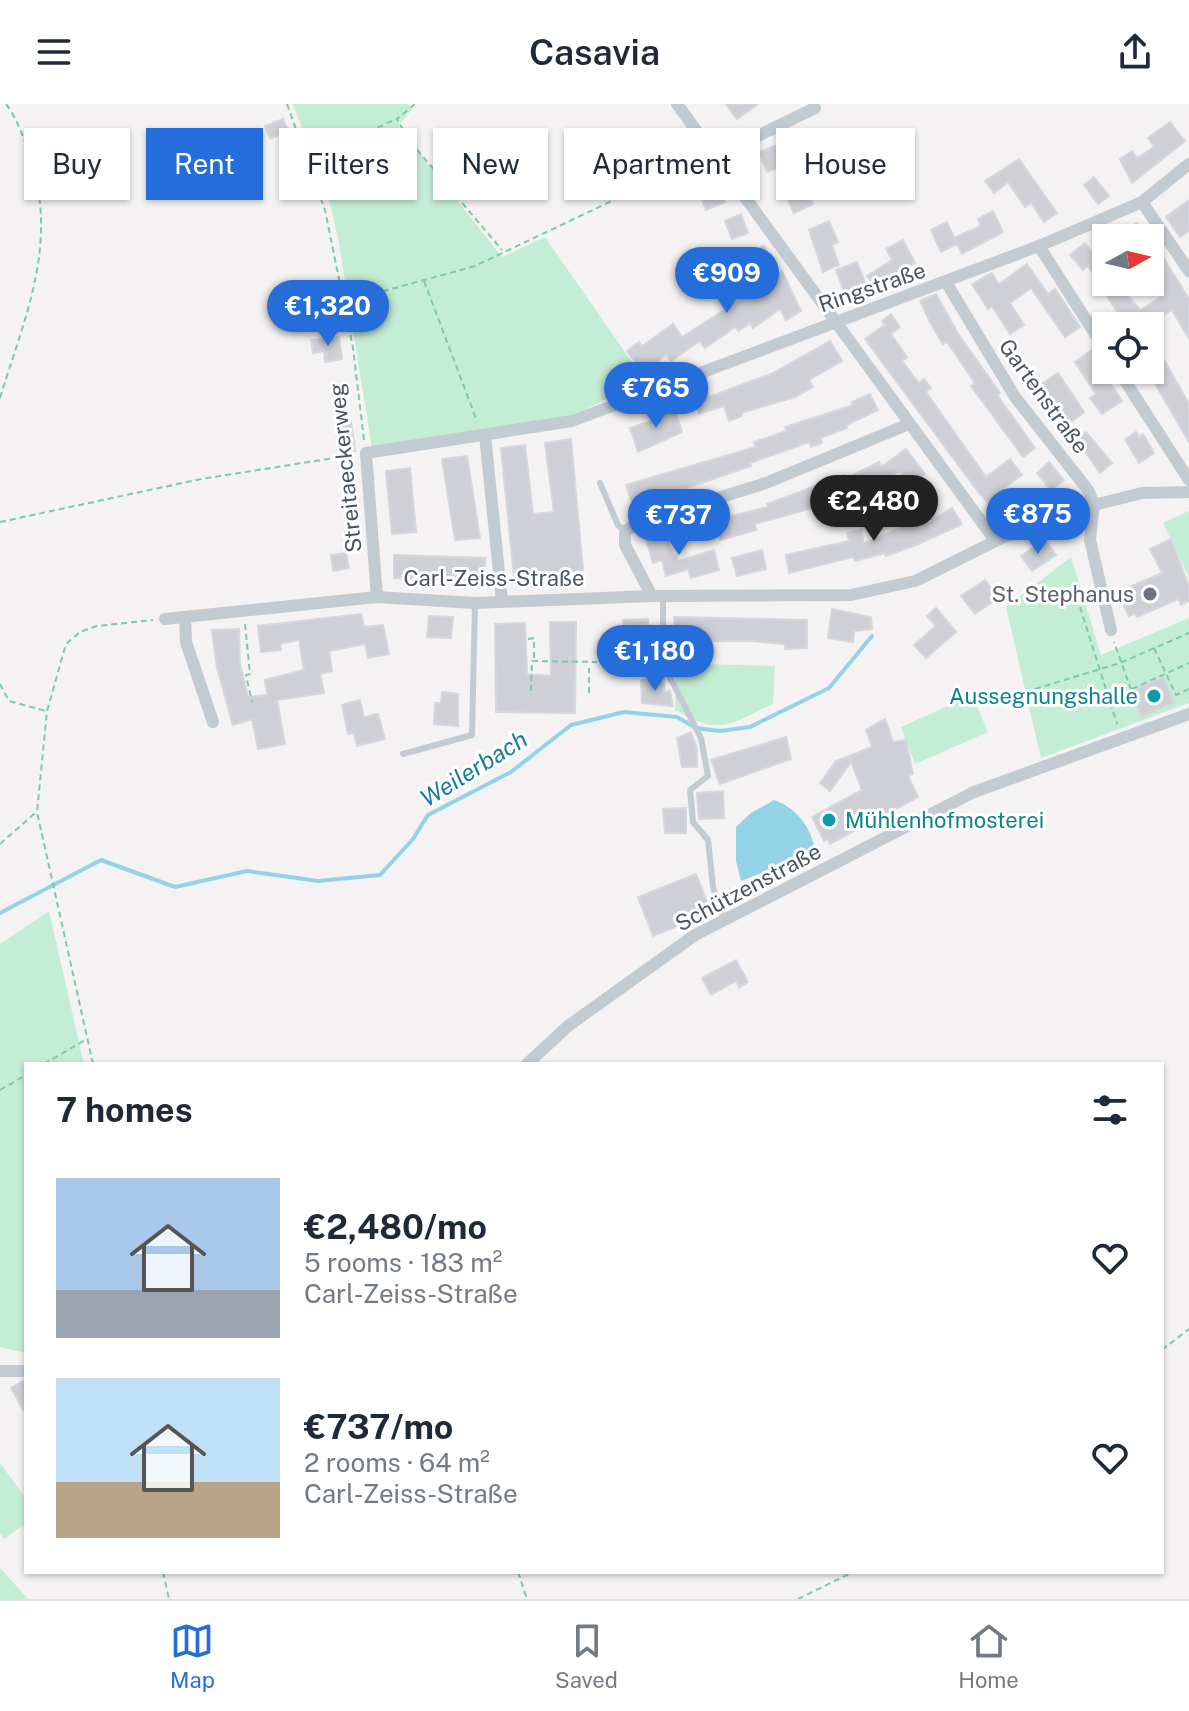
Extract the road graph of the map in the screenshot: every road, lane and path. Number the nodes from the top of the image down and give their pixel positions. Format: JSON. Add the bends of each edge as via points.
{"nodes":[{"id":1,"x":6,"y":104,"type":"edge"},
{"id":2,"x":287,"y":104,"type":"edge"},
{"id":3,"x":677,"y":104,"type":"edge"},
{"id":4,"x":413,"y":105,"type":"edge"},
{"id":5,"x":815,"y":108,"type":"dead end"},
{"id":6,"x":397,"y":119,"type":"junction"},
{"id":7,"x":377,"y":128,"type":"edge"},
{"id":8,"x":694,"y":128,"type":"edge"},
{"id":9,"x":760,"y":133,"type":"edge"},
{"id":10,"x":1189,"y":164,"type":"edge"},
{"id":11,"x":615,"y":200,"type":"edge"},
{"id":12,"x":746,"y":200,"type":"edge"},
{"id":13,"x":1142,"y":202,"type":"junction"},
{"id":14,"x":1039,"y":246,"type":"junction"},
{"id":15,"x":503,"y":251,"type":"junction"},
{"id":16,"x":1189,"y":271,"type":"edge"},
{"id":17,"x":424,"y":280,"type":"junction"},
{"id":18,"x":946,"y":282,"type":"junction"},
{"id":19,"x":344,"y":302,"type":"junction"},
{"id":20,"x":833,"y":321,"type":"junction"},
{"id":21,"x":1092,"y":329,"type":"edge"},
{"id":22,"x":1127,"y":384,"type":"edge"},
{"id":23,"x":0,"y":398,"type":"edge"},
{"id":24,"x":909,"y":424,"type":"junction"},
{"id":25,"x":482,"y":436,"type":"junction"},
{"id":26,"x":366,"y":453,"type":"junction"},
{"id":27,"x":1189,"y":480,"type":"edge"},
{"id":28,"x":600,"y":483,"type":"dead end"},
{"id":29,"x":1189,"y":492,"type":"edge"},
{"id":30,"x":1094,"y":503,"type":"junction"},
{"id":31,"x":0,"y":522,"type":"edge"},
{"id":32,"x":625,"y":531,"type":"junction"},
{"id":33,"x":994,"y":539,"type":"junction"},
{"id":34,"x":658,"y":596,"type":"junction"},
{"id":35,"x":377,"y":597,"type":"junction"},
{"id":36,"x":502,"y":602,"type":"junction"},
{"id":37,"x":475,"y":603,"type":"junction"},
{"id":38,"x":1080,"y":607,"type":"dead end"},
{"id":39,"x":243,"y":611,"type":"junction"},
{"id":40,"x":185,"y":617,"type":"junction"},
{"id":41,"x":165,"y":619,"type":"joint"},
{"id":42,"x":1111,"y":630,"type":"joint"},
{"id":43,"x":1189,"y":633,"type":"edge"},
{"id":44,"x":528,"y":639,"type":"dead end"},
{"id":45,"x":1154,"y":648,"type":"junction"},
{"id":46,"x":534,"y":661,"type":"junction"},
{"id":47,"x":597,"y":662,"type":"dead end"},
{"id":48,"x":1120,"y":663,"type":"junction"},
{"id":49,"x":1189,"y":663,"type":"edge"},
{"id":50,"x":589,"y":668,"type":"dead end"},
{"id":51,"x":1100,"y":669,"type":"junction"},
{"id":52,"x":1166,"y":674,"type":"junction"},
{"id":53,"x":0,"y":684,"type":"edge"},
{"id":54,"x":1035,"y":689,"type":"dead end"},
{"id":55,"x":1131,"y":689,"type":"junction"},
{"id":56,"x":1189,"y":689,"type":"edge"},
{"id":57,"x":531,"y":691,"type":"dead end"},
{"id":58,"x":589,"y":693,"type":"dead end"},
{"id":59,"x":252,"y":702,"type":"dead end"},
{"id":60,"x":1111,"y":706,"type":"junction"},
{"id":61,"x":47,"y":711,"type":"junction"},
{"id":62,"x":1189,"y":714,"type":"edge"},
{"id":63,"x":213,"y":722,"type":"dead end"},
{"id":64,"x":1117,"y":724,"type":"dead end"},
{"id":65,"x":403,"y":754,"type":"dead end"},
{"id":66,"x":37,"y":812,"type":"junction"},
{"id":67,"x":0,"y":844,"type":"edge"},
{"id":68,"x":724,"y":920,"type":"junction"},
{"id":69,"x":87,"y":1039,"type":"junction"},
{"id":70,"x":47,"y":1062,"type":"edge"},
{"id":71,"x":93,"y":1062,"type":"edge"},
{"id":72,"x":529,"y":1062,"type":"edge"},
{"id":73,"x":24,"y":1076,"type":"edge"},
{"id":74,"x":0,"y":1090,"type":"edge"},
{"id":75,"x":1189,"y":1329,"type":"edge"},
{"id":76,"x":1164,"y":1348,"type":"edge"},
{"id":77,"x":0,"y":1371,"type":"edge"},
{"id":78,"x":24,"y":1371,"type":"edge"},
{"id":79,"x":163,"y":1574,"type":"edge"},
{"id":80,"x":519,"y":1574,"type":"edge"},
{"id":81,"x":849,"y":1574,"type":"edge"},
{"id":82,"x":169,"y":1599,"type":"edge"},
{"id":83,"x":527,"y":1599,"type":"edge"},
{"id":84,"x":798,"y":1599,"type":"edge"}],
"edges":[{"from":1,"to":23,"type":"path","via":[[26,143],[44,226],[39,269]]},
{"from":2,"to":19,"type":"path","name":"Streitaeckerweg","via":[[325,210]]},
{"from":3,"to":8,"type":"street"},
{"from":4,"to":6,"type":"path"},
{"from":5,"to":9,"type":"street"},
{"from":6,"to":7,"type":"path"},
{"from":6,"to":15,"type":"path"},
{"from":10,"to":13,"type":"street","name":"Ringstraße"},
{"from":11,"to":15,"type":"path"},
{"from":12,"to":20,"type":"street"},
{"from":13,"to":14,"type":"street","name":"Ringstraße"},
{"from":13,"to":16,"type":"street"},
{"from":14,"to":18,"type":"street","name":"Ringstraße"},
{"from":14,"to":21,"type":"street"},
{"from":15,"to":17,"type":"path","via":[[475,266]]},
{"from":17,"to":19,"type":"path"},
{"from":17,"to":25,"type":"path"},
{"from":18,"to":20,"type":"street","name":"Ringstraße"},
{"from":18,"to":30,"type":"street","name":"Gartenstraße","via":[[1015,397]]},
{"from":19,"to":26,"type":"path","name":"Streitaeckerweg"},
{"from":20,"to":24,"type":"street"},
{"from":20,"to":25,"type":"street","name":"Ringstraße","via":[[572,421]]},
{"from":22,"to":27,"type":"street"},
{"from":24,"to":32,"type":"street","via":[[766,483]]},
{"from":24,"to":33,"type":"street"},
{"from":25,"to":26,"type":"street","name":"Ringstraße"},
{"from":25,"to":36,"type":"street"},
{"from":26,"to":31,"type":"path","via":[[201,479]]},
{"from":26,"to":35,"type":"street","name":"Streitaeckerweg"},
{"from":28,"to":32,"type":"lane"},
{"from":29,"to":30,"type":"street","name":"Carl-Zeiss-Straße","via":[[1142,493]]},
{"from":30,"to":33,"type":"street","name":"Carl-Zeiss-Straße"},
{"from":30,"to":42,"type":"street","via":[[1090,540]]},
{"from":32,"to":34,"type":"street","via":[[625,545]]},
{"from":33,"to":34,"type":"street","name":"Carl-Zeiss-Straße","via":[[915,581],[879,591]]},
{"from":34,"to":36,"type":"street","name":"Carl-Zeiss-Straße"},
{"from":34,"to":68,"type":"lane","via":[[663,664],[701,738],[708,776],[690,790],[693,822],[708,840],[713,887]]},
{"from":35,"to":37,"type":"street","name":"Carl-Zeiss-Straße"},
{"from":35,"to":39,"type":"street","name":"Carl-Zeiss-Straße"},
{"from":36,"to":37,"type":"street","name":"Carl-Zeiss-Straße"},
{"from":37,"to":65,"type":"lane","via":[[472,735]]},
{"from":38,"to":51,"type":"path"},
{"from":39,"to":40,"type":"street","name":"Carl-Zeiss-Straße"},
{"from":39,"to":59,"type":"path"},
{"from":40,"to":41,"type":"street","name":"Carl-Zeiss-Straße"},
{"from":40,"to":63,"type":"street","via":[[186,642]]},
{"from":41,"to":61,"type":"path","via":[[80,632],[66,644]]},
{"from":42,"to":48,"type":"path"},
{"from":43,"to":45,"type":"path"},
{"from":44,"to":46,"type":"path","via":[[534,638]]},
{"from":45,"to":48,"type":"path"},
{"from":45,"to":52,"type":"path"},
{"from":46,"to":47,"type":"path"},
{"from":46,"to":57,"type":"path"},
{"from":48,"to":51,"type":"path"},
{"from":48,"to":55,"type":"path"},
{"from":49,"to":52,"type":"path"},
{"from":50,"to":58,"type":"path"},
{"from":51,"to":54,"type":"path"},
{"from":51,"to":60,"type":"path"},
{"from":52,"to":55,"type":"path"},
{"from":52,"to":56,"type":"path","via":[[1176,695]]},
{"from":53,"to":61,"type":"path","via":[[9,701]]},
{"from":55,"to":60,"type":"path","via":[[1133,695]]},
{"from":60,"to":64,"type":"path"},
{"from":61,"to":66,"type":"path"},
{"from":62,"to":68,"type":"street","name":"Schützenstraße","via":[[974,792]]},
{"from":66,"to":67,"type":"path"},
{"from":66,"to":69,"type":"path"},
{"from":68,"to":72,"type":"street","name":"Schützenstraße","via":[[568,1026]]},
{"from":69,"to":70,"type":"path"},
{"from":69,"to":71,"type":"path"},
{"from":73,"to":74,"type":"path"},
{"from":75,"to":76,"type":"path"},
{"from":77,"to":78,"type":"street"},
{"from":79,"to":82,"type":"path"},
{"from":80,"to":83,"type":"path"},
{"from":81,"to":84,"type":"path"}]}
